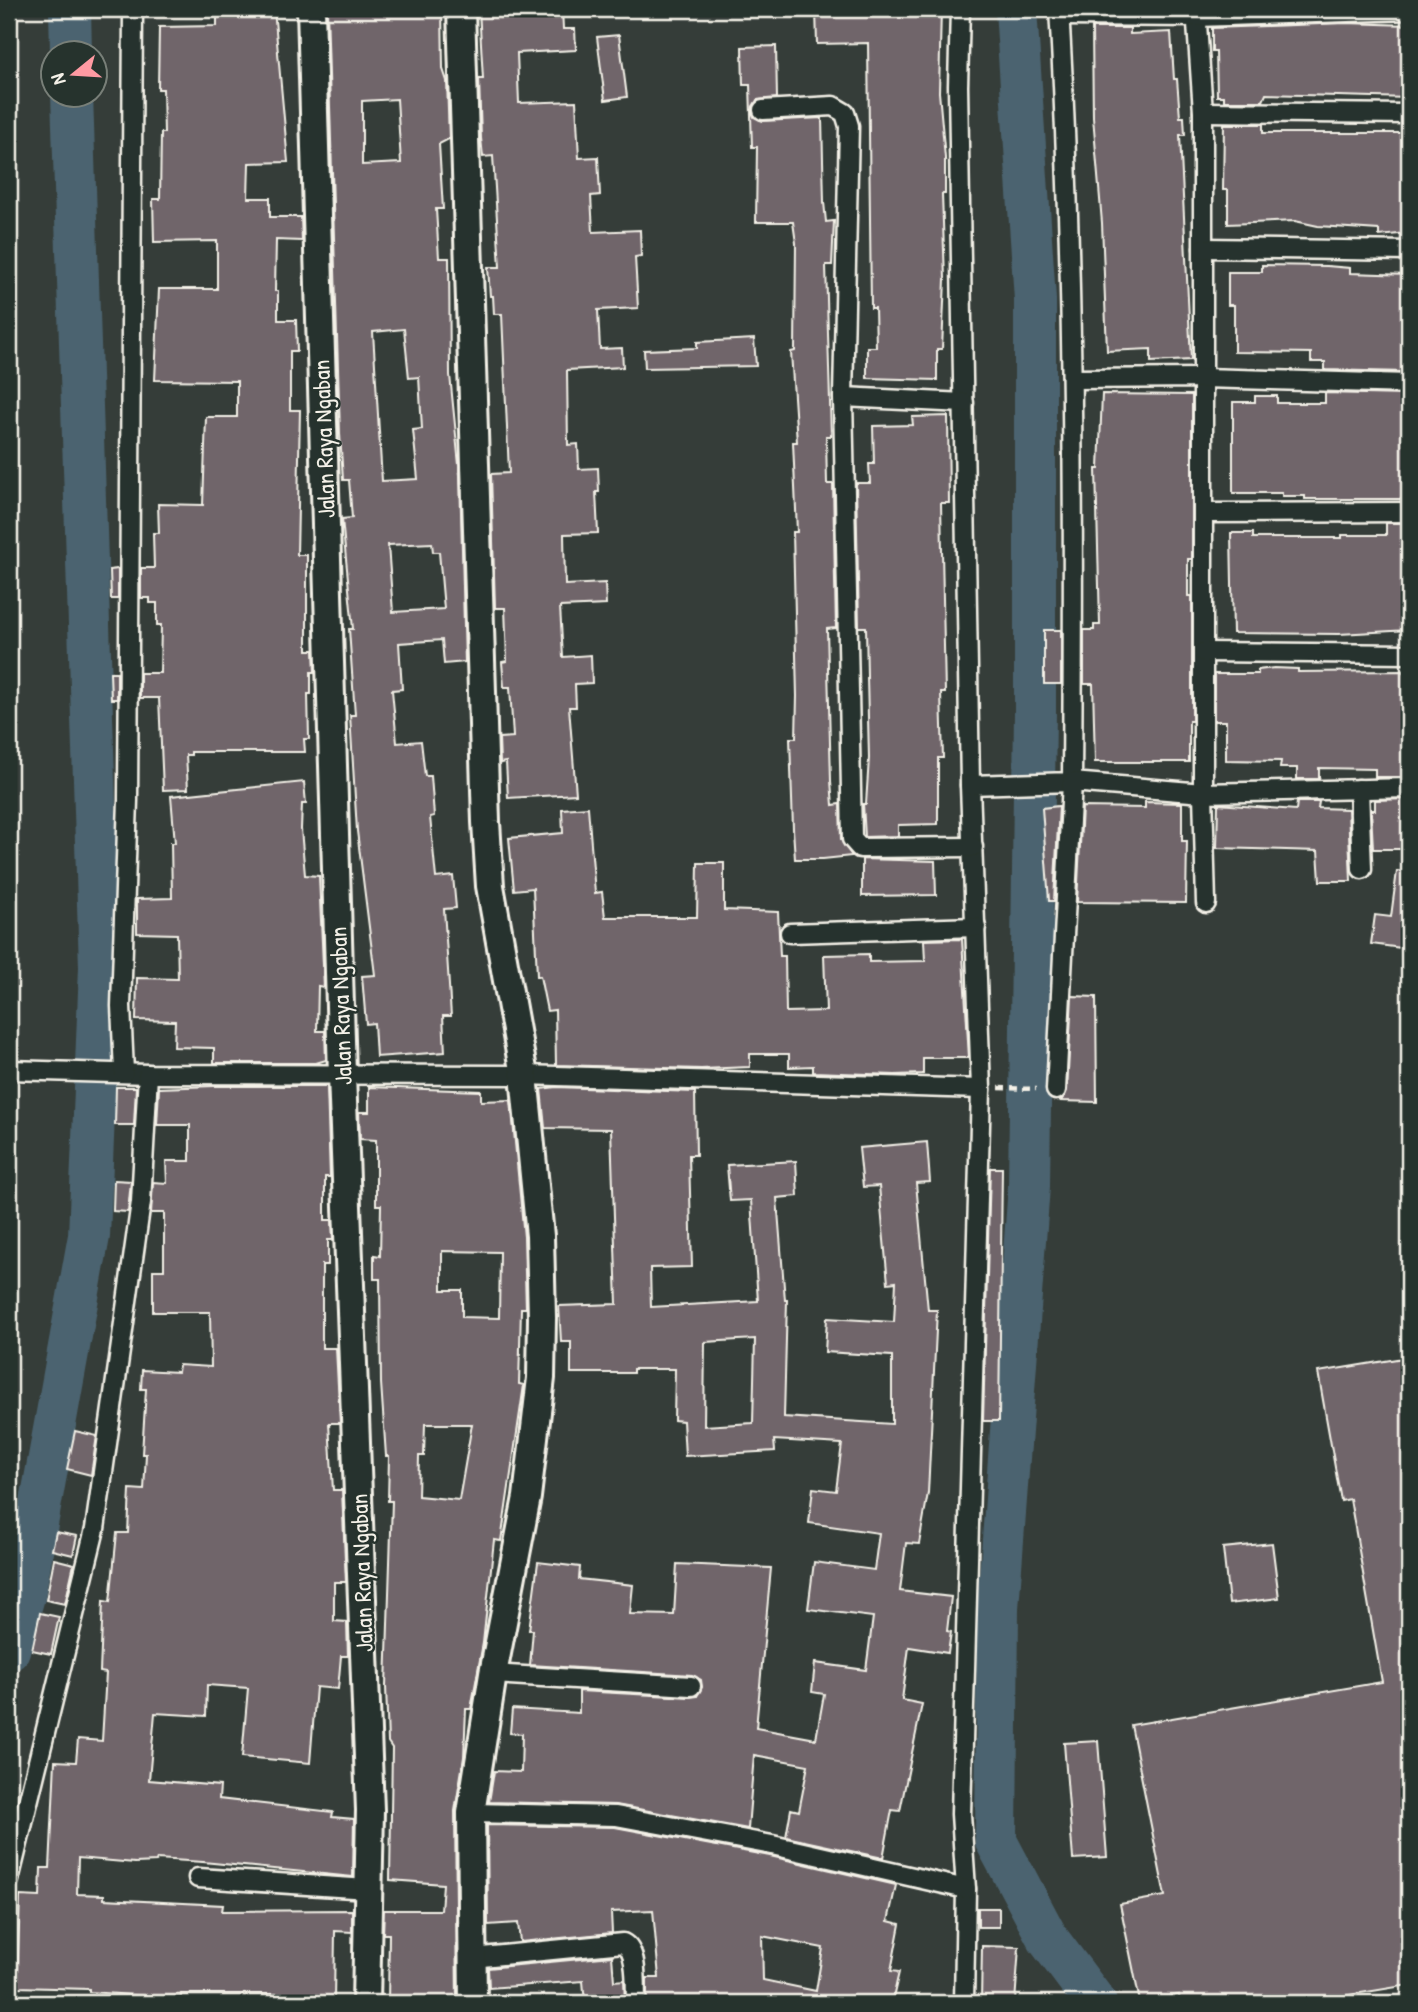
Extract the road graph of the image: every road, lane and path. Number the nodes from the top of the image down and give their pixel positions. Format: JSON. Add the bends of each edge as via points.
{"nodes":[{"id":1,"x":133,"y":9,"type":"edge"},
{"id":2,"x":311,"y":9,"type":"edge"},
{"id":3,"x":461,"y":9,"type":"edge"},
{"id":4,"x":960,"y":9,"type":"edge"},
{"id":5,"x":1409,"y":10,"type":"edge"},
{"id":6,"x":1060,"y":13,"type":"edge"},
{"id":7,"x":1196,"y":13,"type":"edge"},
{"id":8,"x":763,"y":110,"type":"dead end"},
{"id":9,"x":1203,"y":112,"type":"junction"},
{"id":10,"x":1409,"y":114,"type":"edge"},
{"id":11,"x":1203,"y":248,"type":"junction"},
{"id":12,"x":1409,"y":251,"type":"edge"},
{"id":13,"x":1203,"y":378,"type":"junction"},
{"id":14,"x":1073,"y":379,"type":"junction"},
{"id":15,"x":1409,"y":384,"type":"edge"},
{"id":16,"x":844,"y":397,"type":"junction"},
{"id":17,"x":964,"y":403,"type":"junction"},
{"id":18,"x":1409,"y":512,"type":"edge"},
{"id":19,"x":1203,"y":513,"type":"junction"},
{"id":20,"x":1203,"y":652,"type":"junction"},
{"id":21,"x":1409,"y":654,"type":"edge"},
{"id":22,"x":1072,"y":782,"type":"junction"},
{"id":23,"x":970,"y":785,"type":"junction"},
{"id":24,"x":1409,"y":788,"type":"edge"},
{"id":25,"x":1359,"y":789,"type":"junction"},
{"id":26,"x":1203,"y":793,"type":"junction"},
{"id":27,"x":973,"y":847,"type":"junction"},
{"id":28,"x":1362,"y":869,"type":"dead end"},
{"id":29,"x":1206,"y":903,"type":"dead end"},
{"id":30,"x":976,"y":927,"type":"junction"},
{"id":31,"x":790,"y":933,"type":"dead end"},
{"id":32,"x":9,"y":1070,"type":"edge"},
{"id":33,"x":118,"y":1073,"type":"junction"},
{"id":34,"x":148,"y":1074,"type":"junction"},
{"id":35,"x":342,"y":1075,"type":"junction"},
{"id":36,"x":524,"y":1076,"type":"junction"},
{"id":37,"x":1007,"y":1088,"type":"dead end"},
{"id":38,"x":981,"y":1089,"type":"junction"},
{"id":39,"x":1051,"y":1089,"type":"joint"},
{"id":40,"x":493,"y":1674,"type":"junction"},
{"id":41,"x":691,"y":1686,"type":"dead end"},
{"id":42,"x":471,"y":1813,"type":"junction"},
{"id":43,"x":198,"y":1878,"type":"dead end"},
{"id":44,"x":9,"y":1880,"type":"edge"},
{"id":45,"x":368,"y":1889,"type":"junction"},
{"id":46,"x":966,"y":1889,"type":"junction"},
{"id":47,"x":472,"y":1958,"type":"junction"},
{"id":48,"x":366,"y":2003,"type":"edge"},
{"id":49,"x":473,"y":2003,"type":"edge"},
{"id":50,"x":636,"y":2003,"type":"edge"},
{"id":51,"x":964,"y":2003,"type":"edge"}],
"edges":[{"from":1,"to":33,"type":"street","via":[[128,786]]},
{"from":2,"to":35,"type":"street","name":"Jalan Raya Ngaban"},
{"from":3,"to":36,"type":"street","via":[[486,822],[490,886]]},
{"from":4,"to":17,"type":"street"},
{"from":5,"to":7,"type":"street"},
{"from":6,"to":7,"type":"street"},
{"from":6,"to":14,"type":"street"},
{"from":7,"to":9,"type":"street"},
{"from":8,"to":16,"type":"street","via":[[833,106],[845,113],[849,125]]},
{"from":9,"to":10,"type":"street"},
{"from":9,"to":11,"type":"street"},
{"from":11,"to":12,"type":"street"},
{"from":11,"to":13,"type":"street"},
{"from":13,"to":14,"type":"street"},
{"from":13,"to":15,"type":"street"},
{"from":13,"to":19,"type":"street"},
{"from":14,"to":22,"type":"street"},
{"from":16,"to":17,"type":"street"},
{"from":16,"to":27,"type":"street","via":[[852,839],[860,848]]},
{"from":17,"to":23,"type":"street"},
{"from":18,"to":19,"type":"street"},
{"from":19,"to":20,"type":"street"},
{"from":20,"to":21,"type":"street"},
{"from":20,"to":26,"type":"street"},
{"from":22,"to":23,"type":"street"},
{"from":22,"to":26,"type":"street"},
{"from":22,"to":39,"type":"street"},
{"from":23,"to":27,"type":"street"},
{"from":24,"to":25,"type":"street"},
{"from":25,"to":26,"type":"street"},
{"from":25,"to":28,"type":"street"},
{"from":26,"to":29,"type":"street"},
{"from":27,"to":30,"type":"street"},
{"from":30,"to":31,"type":"street"},
{"from":30,"to":38,"type":"street"},
{"from":32,"to":33,"type":"street"},
{"from":33,"to":34,"type":"street"},
{"from":34,"to":35,"type":"street"},
{"from":34,"to":44,"type":"street","via":[[141,1202],[95,1529]]},
{"from":35,"to":36,"type":"street"},
{"from":35,"to":45,"type":"street","name":"Jalan Raya Ngaban","via":[[370,1810]]},
{"from":36,"to":38,"type":"street"},
{"from":36,"to":40,"type":"street","via":[[540,1236],[541,1378],[527,1497]]},
{"from":37,"to":39,"type":"path"},
{"from":38,"to":46,"type":"street","via":[[961,1814]]},
{"from":40,"to":41,"type":"street"},
{"from":40,"to":42,"type":"street"},
{"from":42,"to":46,"type":"street","via":[[616,1816]]},
{"from":42,"to":47,"type":"street"},
{"from":43,"to":45,"type":"street"},
{"from":45,"to":48,"type":"street","name":"Jalan Raya Ngaban"},
{"from":46,"to":51,"type":"street"},
{"from":47,"to":49,"type":"street"},
{"from":47,"to":50,"type":"street","via":[[623,1942],[633,1961]]}]}
